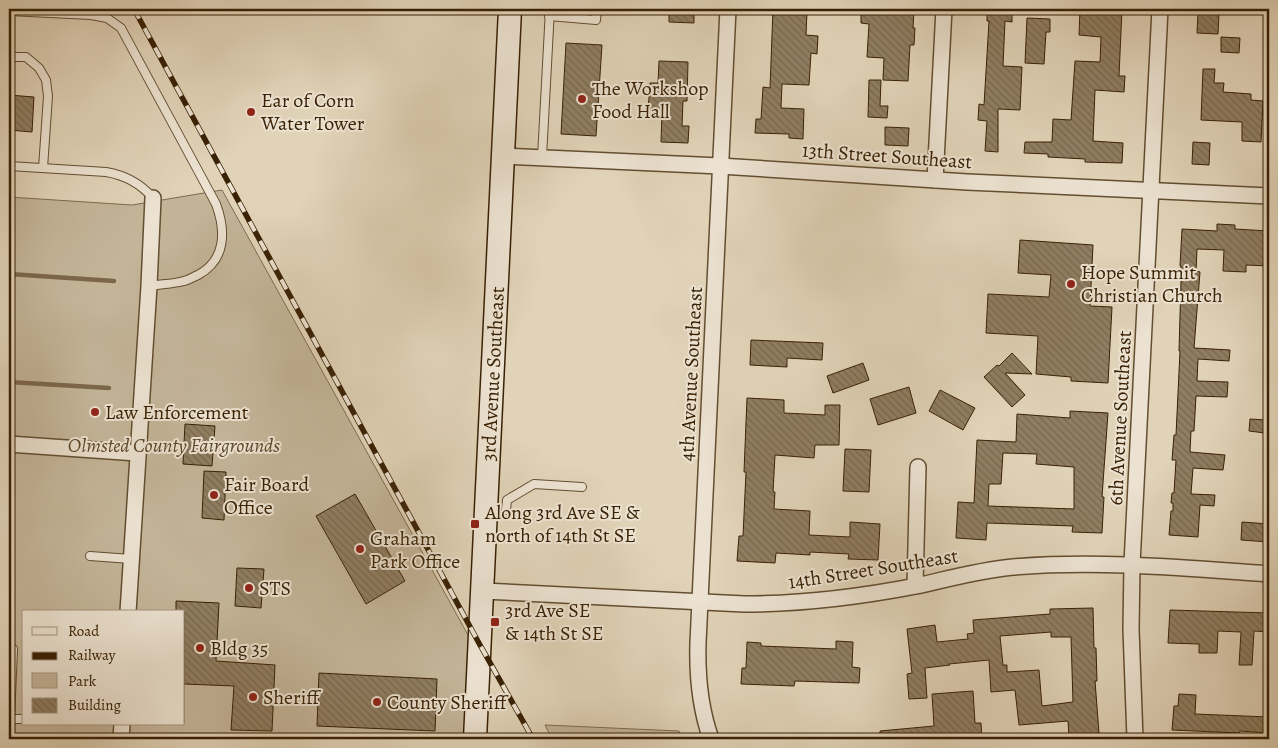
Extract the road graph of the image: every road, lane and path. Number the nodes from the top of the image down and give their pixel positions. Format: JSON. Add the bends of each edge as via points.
{"nodes":[{"id":1,"x":510,"y":9,"type":"edge"},
{"id":2,"x":597,"y":9,"type":"edge"},
{"id":3,"x":728,"y":9,"type":"edge"},
{"id":4,"x":944,"y":9,"type":"edge"},
{"id":5,"x":1160,"y":9,"type":"edge"},
{"id":6,"x":9,"y":11,"type":"edge"},
{"id":7,"x":70,"y":11,"type":"edge"},
{"id":8,"x":549,"y":12,"type":"edge"},
{"id":9,"x":9,"y":56,"type":"edge"},
{"id":10,"x":503,"y":156,"type":"junction"},
{"id":11,"x":542,"y":158,"type":"junction"},
{"id":12,"x":9,"y":166,"type":"edge"},
{"id":13,"x":720,"y":166,"type":"junction"},
{"id":14,"x":43,"y":168,"type":"junction"},
{"id":15,"x":935,"y":180,"type":"junction"},
{"id":16,"x":1151,"y":190,"type":"junction"},
{"id":17,"x":1269,"y":196,"type":"edge"},
{"id":18,"x":153,"y":198,"type":"joint"},
{"id":19,"x":149,"y":286,"type":"junction"},
{"id":20,"x":9,"y":444,"type":"edge"},
{"id":21,"x":138,"y":453,"type":"junction"},
{"id":22,"x":918,"y":467,"type":"dead end"},
{"id":23,"x":582,"y":486,"type":"dead end"},
{"id":24,"x":506,"y":510,"type":"dead end"},
{"id":25,"x":90,"y":556,"type":"dead end"},
{"id":26,"x":131,"y":559,"type":"junction"},
{"id":27,"x":1132,"y":564,"type":"junction"},
{"id":28,"x":1269,"y":574,"type":"edge"},
{"id":29,"x":915,"y":586,"type":"junction"},
{"id":30,"x":483,"y":590,"type":"junction"},
{"id":31,"x":700,"y":602,"type":"junction"},
{"id":32,"x":128,"y":610,"type":"edge"},
{"id":33,"x":9,"y":648,"type":"edge"},
{"id":34,"x":22,"y":719,"type":"edge"},
{"id":35,"x":122,"y":726,"type":"edge"},
{"id":36,"x":121,"y":739,"type":"edge"},
{"id":37,"x":475,"y":739,"type":"edge"},
{"id":38,"x":711,"y":739,"type":"edge"},
{"id":39,"x":1135,"y":739,"type":"edge"}],
"edges":[{"from":1,"to":10,"type":"main road","name":"3rd Avenue Southeast"},
{"from":2,"to":8,"type":"lane","via":[[596,20]]},
{"from":3,"to":13,"type":"street","name":"4th Avenue Southeast"},
{"from":4,"to":15,"type":"street"},
{"from":5,"to":16,"type":"street","name":"6th Avenue Southeast"},
{"from":6,"to":7,"type":"lane"},
{"from":7,"to":19,"type":"lane","via":[[107,18],[121,28],[216,204],[222,221],[219,254],[206,270],[186,281]]},
{"from":8,"to":11,"type":"lane"},
{"from":9,"to":14,"type":"lane","via":[[26,58],[39,68],[46,80],[48,96]]},
{"from":10,"to":11,"type":"street","name":"13th Street Southeast"},
{"from":10,"to":30,"type":"main road","name":"3rd Avenue Southeast"},
{"from":11,"to":13,"type":"street","name":"13th Street Southeast"},
{"from":12,"to":14,"type":"lane"},
{"from":13,"to":15,"type":"street","name":"13th Street Southeast"},
{"from":13,"to":31,"type":"street","name":"4th Avenue Southeast"},
{"from":14,"to":18,"type":"lane","via":[[120,175],[146,190]]},
{"from":15,"to":16,"type":"street","name":"13th Street Southeast"},
{"from":16,"to":17,"type":"street","name":"13th Street Southeast"},
{"from":16,"to":27,"type":"street","name":"6th Avenue Southeast"},
{"from":18,"to":19,"type":"street"},
{"from":19,"to":21,"type":"street"},
{"from":20,"to":21,"type":"street"},
{"from":21,"to":26,"type":"street"},
{"from":22,"to":29,"type":"street"},
{"from":23,"to":24,"type":"lane","via":[[534,484],[507,500]]},
{"from":25,"to":26,"type":"lane"},
{"from":26,"to":32,"type":"street"},
{"from":27,"to":28,"type":"street","name":"14th Street Southeast"},
{"from":27,"to":29,"type":"street","name":"14th Street Southeast","via":[[1011,568]]},
{"from":27,"to":39,"type":"street","name":"6th Avenue Southeast"},
{"from":29,"to":31,"type":"street","name":"14th Street Southeast","via":[[808,602]]},
{"from":30,"to":31,"type":"street","name":"14th Street Southeast"},
{"from":30,"to":37,"type":"main road","name":"3rd Avenue Southeast"},
{"from":31,"to":38,"type":"street","name":"4th Avenue Southeast","via":[[698,681]]},
{"from":33,"to":34,"type":"lane","via":[[13,649],[10,719]]},
{"from":35,"to":36,"type":"street"}]}
